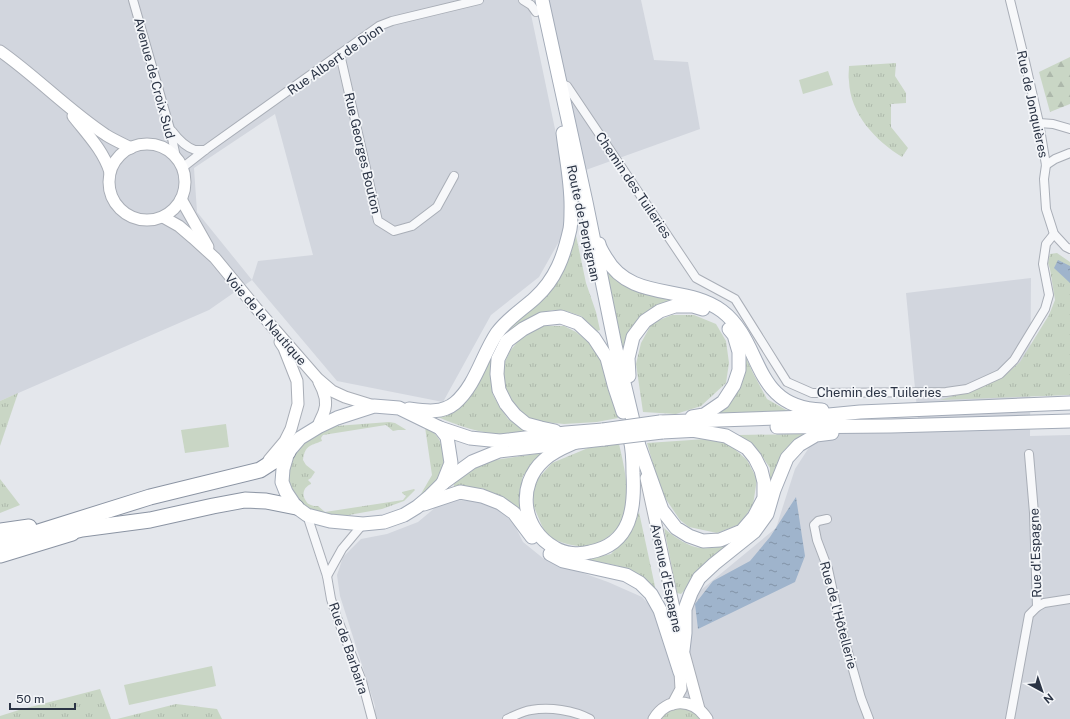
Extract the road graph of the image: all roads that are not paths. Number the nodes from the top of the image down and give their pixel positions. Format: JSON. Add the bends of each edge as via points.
{"nodes":[{"id":1,"x":133,"y":0,"type":"edge"},
{"id":2,"x":479,"y":0,"type":"edge"},
{"id":3,"x":523,"y":0,"type":"edge"},
{"id":4,"x":1010,"y":0,"type":"edge"},
{"id":5,"x":537,"y":4,"type":"edge"},
{"id":6,"x":0,"y":51,"type":"edge"},
{"id":7,"x":340,"y":54,"type":"junction"},
{"id":8,"x":560,"y":83,"type":"junction"},
{"id":9,"x":64,"y":104,"type":"junction"},
{"id":10,"x":560,"y":117,"type":"junction"},
{"id":11,"x":1039,"y":123,"type":"junction"},
{"id":12,"x":170,"y":129,"type":"junction"},
{"id":13,"x":1070,"y":130,"type":"edge"},
{"id":14,"x":131,"y":148,"type":"junction"},
{"id":15,"x":205,"y":150,"type":"junction"},
{"id":16,"x":1070,"y":153,"type":"edge"},
{"id":17,"x":176,"y":157,"type":"junction"},
{"id":18,"x":1046,"y":165,"type":"junction"},
{"id":19,"x":182,"y":168,"type":"junction"},
{"id":20,"x":110,"y":172,"type":"junction"},
{"id":21,"x":454,"y":176,"type":"dead end"},
{"id":22,"x":181,"y":199,"type":"junction"},
{"id":23,"x":586,"y":202,"type":"junction"},
{"id":24,"x":163,"y":217,"type":"junction"},
{"id":25,"x":1054,"y":234,"type":"junction"},
{"id":26,"x":1070,"y":249,"type":"edge"},
{"id":27,"x":215,"y":258,"type":"junction"},
{"id":28,"x":270,"y":324,"type":"junction"},
{"id":29,"x":318,"y":379,"type":"junction"},
{"id":30,"x":1070,"y":403,"type":"edge"},
{"id":31,"x":374,"y":406,"type":"junction"},
{"id":32,"x":399,"y":408,"type":"junction"},
{"id":33,"x":860,"y":412,"type":"junction"},
{"id":34,"x":629,"y":419,"type":"junction"},
{"id":35,"x":1070,"y":421,"type":"edge"},
{"id":36,"x":891,"y":426,"type":"junction"},
{"id":37,"x":318,"y":427,"type":"junction"},
{"id":38,"x":661,"y":427,"type":"junction"},
{"id":39,"x":440,"y":428,"type":"junction"},
{"id":40,"x":692,"y":430,"type":"junction"},
{"id":41,"x":566,"y":433,"type":"junction"},
{"id":42,"x":603,"y":434,"type":"junction"},
{"id":43,"x":578,"y":441,"type":"junction"},
{"id":44,"x":635,"y":447,"type":"junction"},
{"id":45,"x":288,"y":452,"type":"junction"},
{"id":46,"x":1029,"y":454,"type":"dead end"},
{"id":47,"x":260,"y":470,"type":"junction"},
{"id":48,"x":443,"y":483,"type":"junction"},
{"id":49,"x":417,"y":507,"type":"junction"},
{"id":50,"x":301,"y":511,"type":"junction"},
{"id":51,"x":827,"y":519,"type":"dead end"},
{"id":52,"x":363,"y":524,"type":"junction"},
{"id":53,"x":80,"y":525,"type":"junction"},
{"id":54,"x":0,"y":531,"type":"edge"},
{"id":55,"x":0,"y":545,"type":"edge"},
{"id":56,"x":0,"y":555,"type":"edge"},
{"id":57,"x":328,"y":576,"type":"junction"},
{"id":58,"x":1070,"y":599,"type":"edge"},
{"id":59,"x":1036,"y":607,"type":"junction"},
{"id":60,"x":683,"y":650,"type":"junction"},
{"id":61,"x":680,"y":672,"type":"junction"},
{"id":62,"x":672,"y":704,"type":"junction"},
{"id":63,"x":699,"y":709,"type":"junction"},
{"id":64,"x":372,"y":719,"type":"edge"},
{"id":65,"x":507,"y":719,"type":"edge"},
{"id":66,"x":590,"y":719,"type":"edge"},
{"id":67,"x":654,"y":719,"type":"edge"},
{"id":68,"x":707,"y":719,"type":"edge"},
{"id":69,"x":869,"y":719,"type":"edge"},
{"id":70,"x":1010,"y":719,"type":"edge"}],
"edges":[{"from":1,"to":12,"type":"street","name":"Avenue de Croix Sud"},
{"from":2,"to":7,"type":"street","name":"Rue Albert de Dion","via":[[379,26]]},
{"from":3,"to":5,"type":"street","via":[[531,5]]},
{"from":4,"to":11,"type":"street","name":"Rue de Jonquières"},
{"from":5,"to":8,"type":"main road","name":"Route de Perpignan"},
{"from":5,"to":10,"type":"main road","name":"Route de Perpignan"},
{"from":6,"to":9,"type":"street"},
{"from":7,"to":15,"type":"street","name":"Rue Albert de Dion"},
{"from":7,"to":21,"type":"street","name":"Rue Georges Bouton","via":[[378,221],[394,231],[412,226],[437,207]]},
{"from":8,"to":23,"type":"main road","name":"Route de Perpignan"},
{"from":8,"to":25,"type":"street","name":"Chemin des Tuileries","via":[[567,86],[696,278],[735,299],[787,382],[812,393],[946,392],[967,389],[1000,374],[1014,360],[1045,309],[1050,294],[1043,264],[1046,244]]},
{"from":9,"to":14,"type":"street","via":[[107,136]]},
{"from":9,"to":20,"type":"street","via":[[98,147]]},
{"from":10,"to":32,"type":"main road","via":[[571,194],[571,228],[560,265],[548,285],[498,332],[465,393],[454,404],[442,410]]},
{"from":10,"to":34,"type":"main road","name":"Route de Perpignan"},
{"from":11,"to":13,"type":"street","via":[[1053,124]]},
{"from":11,"to":18,"type":"street","name":"Rue de Jonquières"},
{"from":12,"to":15,"type":"street","via":[[186,145],[195,150]]},
{"from":12,"to":17,"type":"street","name":"Avenue de Croix Sud"},
{"from":14,"to":17,"type":"street","via":[[151,144],[166,149]]},
{"from":14,"to":20,"type":"street","via":[[121,154]]},
{"from":15,"to":19,"type":"street","name":"Rue Albert de Dion"},
{"from":16,"to":18,"type":"street"},
{"from":17,"to":19,"type":"street"},
{"from":18,"to":25,"type":"street","name":"Rue de Jonquières","via":[[1046,209]]},
{"from":19,"to":22,"type":"street","via":[[185,183]]},
{"from":20,"to":24,"type":"street","via":[[109,188],[114,201],[124,213],[138,220]]},
{"from":22,"to":24,"type":"street","via":[[171,212]]},
{"from":22,"to":27,"type":"street","name":"Voie de la Nautique"},
{"from":23,"to":33,"type":"main road","via":[[600,247],[608,263],[617,273],[636,284],[702,300],[722,311],[738,329],[768,384],[785,401],[804,408]]},
{"from":23,"to":34,"type":"main road","name":"Route de Perpignan"},
{"from":24,"to":27,"type":"street","name":"Voie de la Nautique","via":[[179,226]]},
{"from":25,"to":26,"type":"street","name":"Rue de Jonquières"},
{"from":27,"to":28,"type":"street","name":"Voie de la Nautique"},
{"from":28,"to":29,"type":"street","name":"Voie de la Nautique"},
{"from":28,"to":47,"type":"street","via":[[284,348],[297,381],[298,404],[292,429]]},
{"from":29,"to":31,"type":"street","name":"Voie de la Nautique","via":[[332,391]]},
{"from":29,"to":37,"type":"street","name":"Voie de la Nautique","via":[[325,394],[325,411]]},
{"from":30,"to":33,"type":"main road"},
{"from":31,"to":32,"type":"main road"},
{"from":31,"to":37,"type":"main road"},
{"from":32,"to":39,"type":"main road"},
{"from":33,"to":38,"type":"main road"},
{"from":34,"to":38,"type":"main road","via":[[628,358],[633,337],[645,321],[660,311],[675,306],[693,306],[708,310],[734,335],[739,352],[739,370],[734,386],[723,402],[704,415]]},
{"from":34,"to":41,"type":"main road","via":[[615,388],[607,358],[594,338],[578,322],[561,317],[542,318],[507,341],[498,359],[496,374],[499,390],[514,415],[526,424]]},
{"from":34,"to":44,"type":"main road","name":"Route de Perpignan"},
{"from":35,"to":36,"type":"main road"},
{"from":36,"to":40,"type":"main road"},
{"from":36,"to":60,"type":"main road","via":[[816,435],[799,445],[787,458],[766,514],[754,532],[699,578],[685,609]]},
{"from":37,"to":45,"type":"main road","via":[[300,438]]},
{"from":38,"to":40,"type":"main road"},
{"from":38,"to":42,"type":"main road","bridge":true},
{"from":39,"to":41,"type":"main road","via":[[470,438],[500,441]]},
{"from":39,"to":48,"type":"main road","via":[[447,437],[451,463]]},
{"from":40,"to":44,"type":"main road","via":[[726,436],[747,448],[761,470],[764,498],[754,517],[742,531],[720,540],[703,540],[688,536],[676,528],[662,510]]},
{"from":41,"to":42,"type":"main road"},
{"from":42,"to":43,"type":"main road"},
{"from":43,"to":44,"type":"main road","via":[[544,460],[532,474],[525,505],[532,526],[547,543],[556,549],[576,554],[585,554],[606,547],[623,533],[632,513]]},
{"from":43,"to":48,"type":"main road","via":[[499,451],[472,462]]},
{"from":44,"to":60,"type":"street","name":"Avenue d'Espagne"},
{"from":44,"to":61,"type":"street","name":"Avenue d'Espagne"},
{"from":45,"to":47,"type":"highway"},
{"from":45,"to":50,"type":"main road","via":[[282,482],[286,492]]},
{"from":46,"to":59,"type":"street","name":"Rue d'Espagne","via":[[1034,513]]},
{"from":47,"to":53,"type":"highway","via":[[150,497]]},
{"from":48,"to":49,"type":"main road"},
{"from":49,"to":52,"type":"main road","via":[[384,522]]},
{"from":49,"to":61,"type":"main road","via":[[460,492],[482,496],[500,503],[514,513],[536,542],[563,561],[626,575],[640,583],[651,594],[660,610]]},
{"from":50,"to":52,"type":"main road","via":[[330,521]]},
{"from":50,"to":53,"type":"highway","via":[[266,501],[245,500],[150,520]]},
{"from":50,"to":57,"type":"street","name":"Rue de Barbaira"},
{"from":51,"to":69,"type":"street","name":"Rue de l'Hôtellerie","via":[[814,525]]},
{"from":52,"to":57,"type":"street","via":[[342,549]]},
{"from":53,"to":54,"type":"highway"},
{"from":53,"to":55,"type":"highway"},
{"from":53,"to":56,"type":"highway"},
{"from":57,"to":64,"type":"street","name":"Rue de Barbaira","via":[[334,610],[362,681]]},
{"from":58,"to":59,"type":"street","via":[[1044,603]]},
{"from":59,"to":70,"type":"street","name":"Rue d'Espagne","via":[[1029,615]]},
{"from":60,"to":63,"type":"street","name":"Avenue d'Espagne"},
{"from":61,"to":62,"type":"street","name":"Avenue d'Espagne","via":[[681,689]]},
{"from":62,"to":63,"type":"street","via":[[690,704]]},
{"from":62,"to":67,"type":"street","via":[[660,710]]},
{"from":63,"to":68,"type":"street"},
{"from":65,"to":66,"type":"street","via":[[530,710],[553,709],[572,712]]}]}
